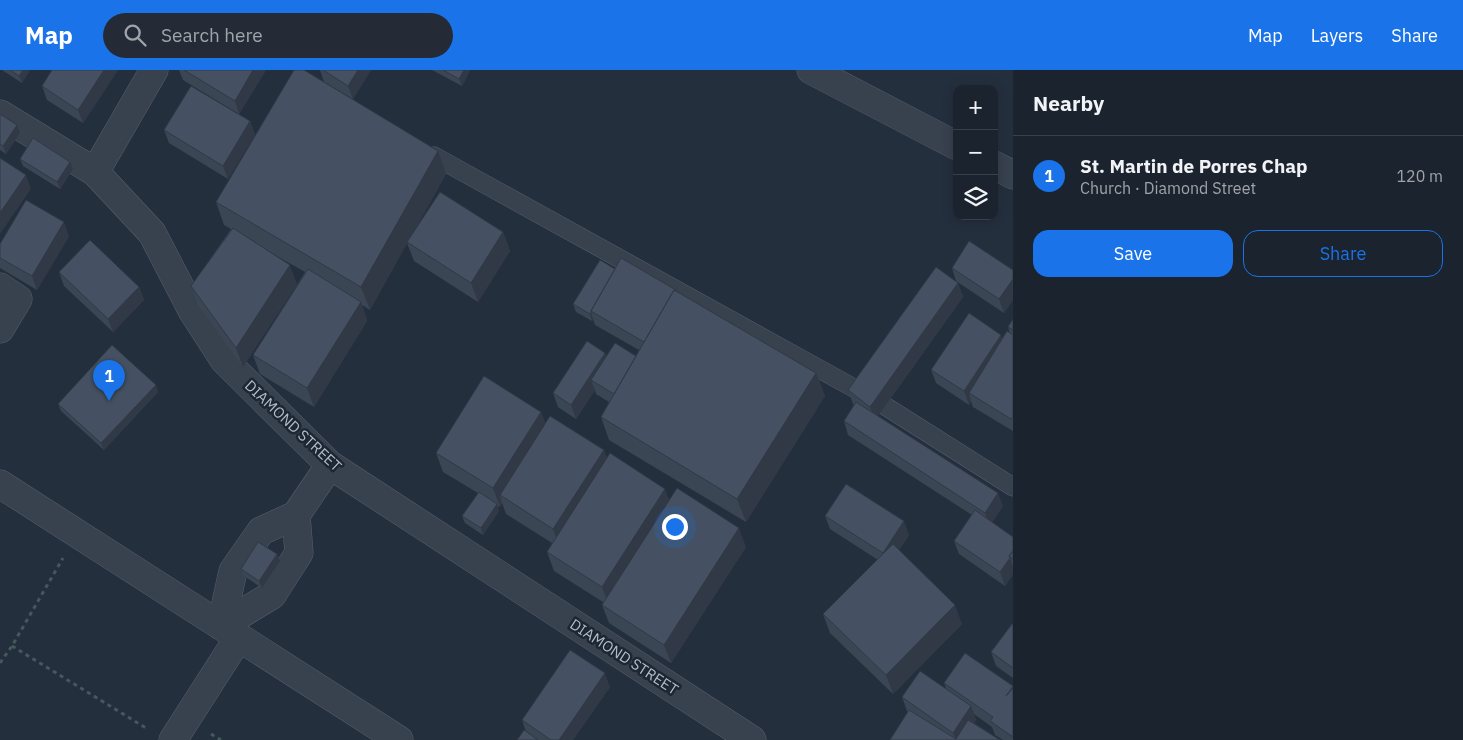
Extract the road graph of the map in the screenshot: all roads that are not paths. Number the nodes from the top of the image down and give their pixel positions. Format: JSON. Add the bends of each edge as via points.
{"nodes":[{"id":1,"x":154,"y":70,"type":"edge"},
{"id":2,"x":810,"y":70,"type":"edge"},
{"id":3,"x":0,"y":114,"type":"edge"},
{"id":4,"x":953,"y":144,"type":"edge"},
{"id":5,"x":434,"y":156,"type":"edge"},
{"id":6,"x":998,"y":167,"type":"edge"},
{"id":7,"x":95,"y":172,"type":"junction"},
{"id":8,"x":1013,"y":175,"type":"edge"},
{"id":9,"x":0,"y":287,"type":"edge"},
{"id":10,"x":0,"y":329,"type":"edge"},
{"id":11,"x":861,"y":392,"type":"edge"},
{"id":12,"x":885,"y":406,"type":"dead end"},
{"id":13,"x":330,"y":465,"type":"junction"},
{"id":14,"x":0,"y":484,"type":"edge"},
{"id":15,"x":1013,"y":487,"type":"edge"},
{"id":16,"x":296,"y":515,"type":"junction"},
{"id":17,"x":230,"y":632,"type":"junction"},
{"id":18,"x":161,"y":735,"type":"edge"},
{"id":19,"x":399,"y":740,"type":"edge"},
{"id":20,"x":752,"y":740,"type":"edge"}],
"edges":[{"from":1,"to":7,"type":"street"},
{"from":2,"to":4,"type":"street"},
{"from":3,"to":7,"type":"street","name":"DIAMOND STREET"},
{"from":5,"to":11,"type":"lane"},
{"from":6,"to":8,"type":"street"},
{"from":7,"to":13,"type":"street","name":"DIAMOND STREET","via":[[152,233],[193,312],[224,360]]},
{"from":9,"to":10,"type":"street","via":[[18,299]]},
{"from":12,"to":15,"type":"lane"},
{"from":13,"to":16,"type":"street"},
{"from":13,"to":20,"type":"street","name":"DIAMOND STREET"},
{"from":14,"to":17,"type":"street"},
{"from":16,"to":17,"type":"street","via":[[299,553],[272,595]]},
{"from":16,"to":17,"type":"street","via":[[260,531],[232,571]]},
{"from":17,"to":18,"type":"street"},
{"from":17,"to":19,"type":"street"}]}
